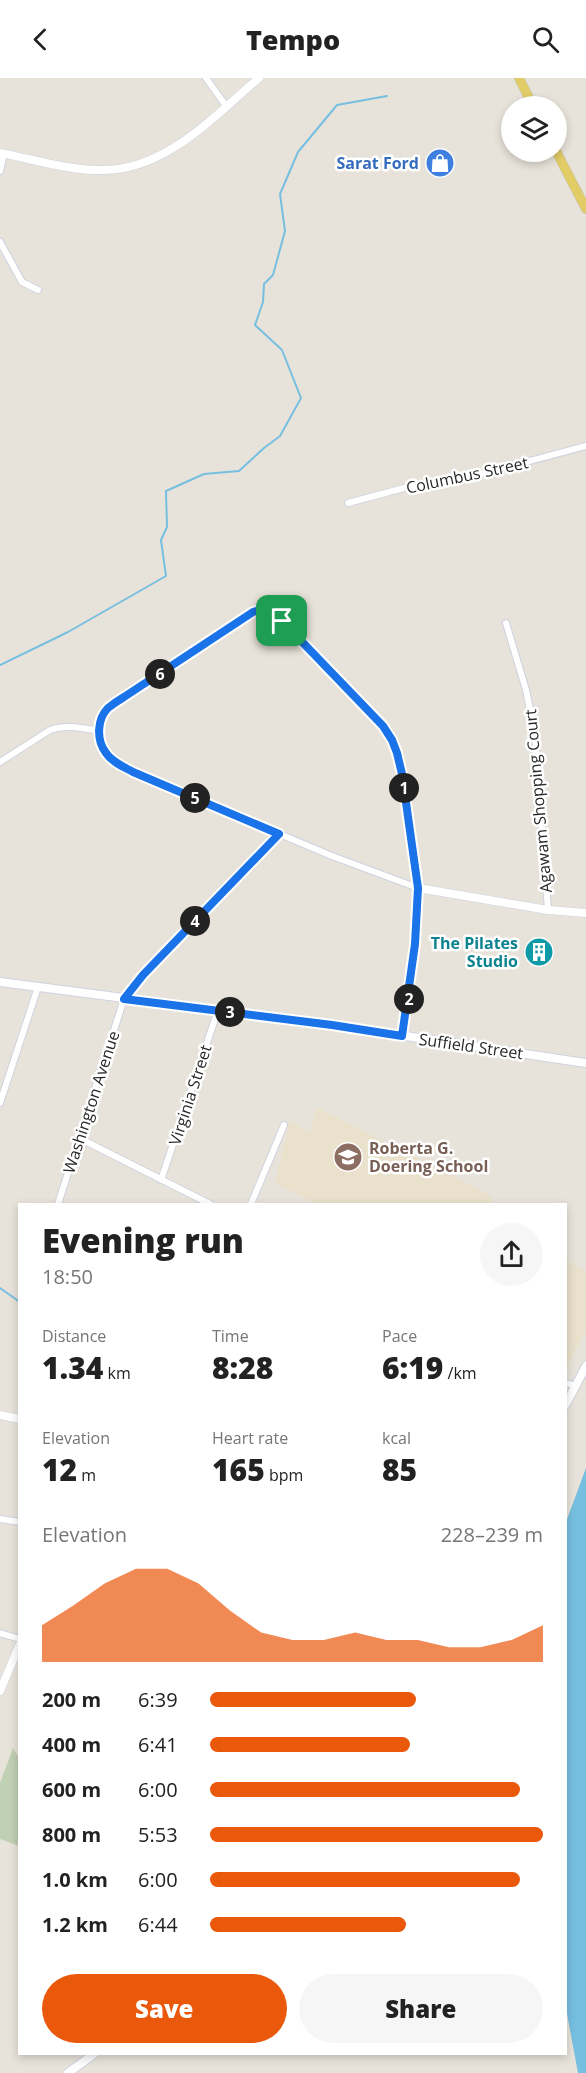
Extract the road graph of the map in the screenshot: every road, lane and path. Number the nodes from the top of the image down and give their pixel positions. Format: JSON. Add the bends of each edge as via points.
{"nodes":[{"id":1,"x":206,"y":78,"type":"edge"},
{"id":2,"x":259,"y":78,"type":"edge"},
{"id":3,"x":519,"y":78,"type":"edge"},
{"id":4,"x":528,"y":96,"type":"edge"},
{"id":5,"x":226,"y":106,"type":"junction"},
{"id":6,"x":2,"y":153,"type":"edge"},
{"id":7,"x":562,"y":162,"type":"edge"},
{"id":8,"x":0,"y":171,"type":"edge"},
{"id":9,"x":586,"y":208,"type":"edge"},
{"id":10,"x":0,"y":242,"type":"edge"},
{"id":11,"x":38,"y":290,"type":"dead end"},
{"id":12,"x":586,"y":446,"type":"edge"},
{"id":13,"x":348,"y":504,"type":"dead end"},
{"id":14,"x":506,"y":623,"type":"dead end"},
{"id":15,"x":99,"y":731,"type":"junction"},
{"id":16,"x":0,"y":762,"type":"edge"},
{"id":17,"x":279,"y":834,"type":"junction"},
{"id":18,"x":418,"y":888,"type":"junction"},
{"id":19,"x":548,"y":910,"type":"junction"},
{"id":20,"x":586,"y":913,"type":"edge"},
{"id":21,"x":0,"y":982,"type":"edge"},
{"id":22,"x":38,"y":987,"type":"junction"},
{"id":23,"x":124,"y":999,"type":"junction"},
{"id":24,"x":218,"y":1010,"type":"junction"},
{"id":25,"x":402,"y":1036,"type":"junction"},
{"id":26,"x":586,"y":1063,"type":"edge"},
{"id":27,"x":0,"y":1103,"type":"edge"},
{"id":28,"x":284,"y":1125,"type":"dead end"},
{"id":29,"x":79,"y":1138,"type":"junction"},
{"id":30,"x":162,"y":1180,"type":"junction"},
{"id":31,"x":58,"y":1203,"type":"edge"},
{"id":32,"x":208,"y":1203,"type":"edge"},
{"id":33,"x":251,"y":1203,"type":"edge"},
{"id":34,"x":586,"y":1366,"type":"edge"},
{"id":35,"x":567,"y":1383,"type":"edge"},
{"id":36,"x":576,"y":1386,"type":"junction"},
{"id":37,"x":567,"y":1402,"type":"edge"},
{"id":38,"x":0,"y":1415,"type":"edge"},
{"id":39,"x":18,"y":1419,"type":"edge"},
{"id":40,"x":0,"y":1519,"type":"edge"},
{"id":41,"x":18,"y":1522,"type":"edge"},
{"id":42,"x":0,"y":1633,"type":"edge"},
{"id":43,"x":18,"y":1638,"type":"edge"},
{"id":44,"x":18,"y":1649,"type":"edge"},
{"id":45,"x":0,"y":1691,"type":"edge"},
{"id":46,"x":93,"y":2055,"type":"edge"},
{"id":47,"x":68,"y":2073,"type":"edge"}],
"edges":[{"from":1,"to":5,"type":"street"},
{"from":2,"to":5,"type":"street"},
{"from":3,"to":4,"type":"main road"},
{"from":5,"to":6,"type":"street","via":[[170,150],[126,168],[81,169]]},
{"from":6,"to":8,"type":"street"},
{"from":7,"to":9,"type":"main road"},
{"from":10,"to":11,"type":"street","via":[[22,282]]},
{"from":12,"to":13,"type":"street","name":"Columbus Street"},
{"from":14,"to":19,"type":"street","name":"Agawam Shopping Court","via":[[535,734]]},
{"from":15,"to":16,"type":"street","via":[[58,727]]},
{"from":15,"to":17,"type":"street","via":[[104,752],[115,762]]},
{"from":15,"to":18,"type":"street","via":[[107,709],[253,612],[272,612],[357,698],[392,740],[402,774]]},
{"from":17,"to":18,"type":"street"},
{"from":17,"to":23,"type":"street"},
{"from":18,"to":19,"type":"street"},
{"from":18,"to":25,"type":"street","via":[[415,944]]},
{"from":19,"to":20,"type":"street"},
{"from":21,"to":22,"type":"main road","name":"Suffield Street"},
{"from":22,"to":23,"type":"main road","name":"Suffield Street"},
{"from":22,"to":27,"type":"street"},
{"from":23,"to":24,"type":"main road","name":"Suffield Street"},
{"from":23,"to":29,"type":"street","name":"Washington Avenue"},
{"from":24,"to":25,"type":"main road","name":"Suffield Street"},
{"from":24,"to":30,"type":"street","name":"Virginia Street"},
{"from":25,"to":26,"type":"main road","name":"Suffield Street"},
{"from":28,"to":33,"type":"street"},
{"from":29,"to":30,"type":"street"},
{"from":29,"to":31,"type":"street","name":"Washington Avenue"},
{"from":30,"to":32,"type":"street"},
{"from":34,"to":36,"type":"main road"},
{"from":35,"to":36,"type":"street"},
{"from":36,"to":37,"type":"main road"},
{"from":38,"to":39,"type":"street"},
{"from":40,"to":41,"type":"street"},
{"from":42,"to":43,"type":"street"},
{"from":44,"to":45,"type":"street"},
{"from":46,"to":47,"type":"main road"}]}
